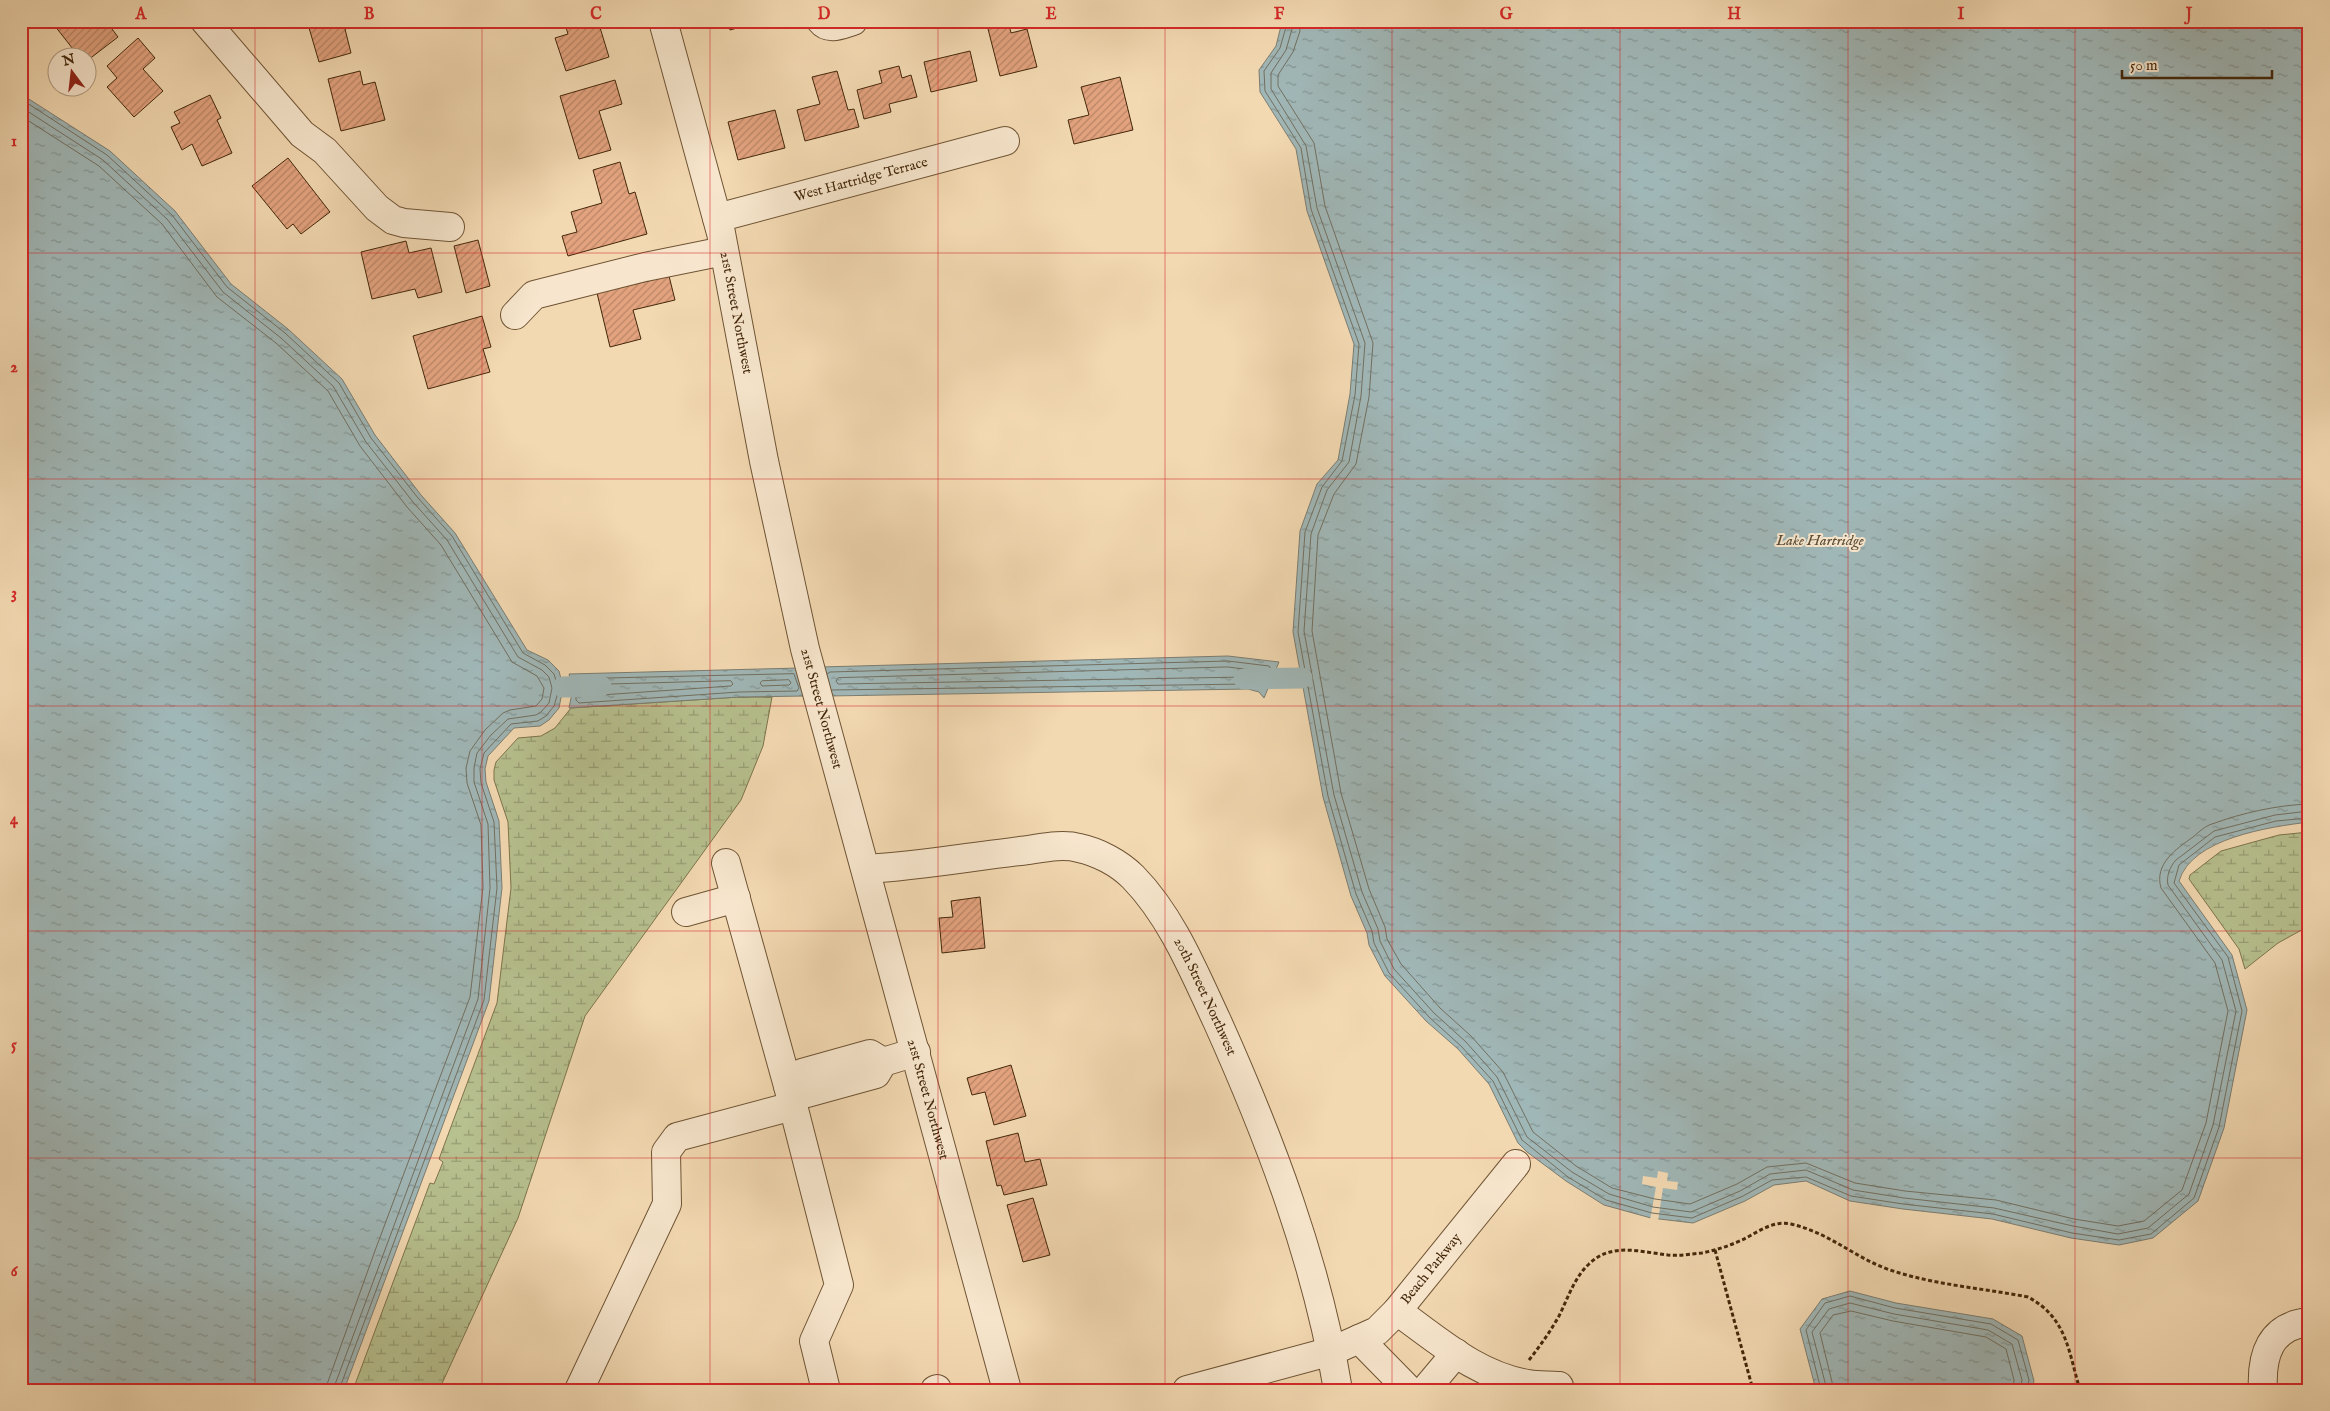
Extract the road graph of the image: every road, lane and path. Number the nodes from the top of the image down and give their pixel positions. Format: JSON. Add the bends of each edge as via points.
{"nodes":[{"id":1,"x":205,"y":21,"type":"edge"},
{"id":2,"x":663,"y":21,"type":"edge"},
{"id":3,"x":821,"y":21,"type":"edge"},
{"id":4,"x":853,"y":21,"type":"edge"},
{"id":5,"x":1005,"y":141,"type":"dead end"},
{"id":6,"x":717,"y":218,"type":"junction"},
{"id":7,"x":450,"y":227,"type":"dead end"},
{"id":8,"x":724,"y":251,"type":"junction"},
{"id":9,"x":515,"y":315,"type":"dead end"},
{"id":10,"x":726,"y":863,"type":"dead end"},
{"id":11,"x":867,"y":869,"type":"junction"},
{"id":12,"x":736,"y":898,"type":"junction"},
{"id":13,"x":686,"y":912,"type":"dead end"},
{"id":14,"x":916,"y":1052,"type":"junction"},
{"id":15,"x":792,"y":1092,"type":"junction"},
{"id":16,"x":1516,"y":1164,"type":"dead end"},
{"id":17,"x":1715,"y":1250,"type":"junction"},
{"id":18,"x":1397,"y":1311,"type":"junction"},
{"id":19,"x":2309,"y":1322,"type":"edge"},
{"id":20,"x":1359,"y":1340,"type":"junction"},
{"id":21,"x":1332,"y":1351,"type":"junction"},
{"id":22,"x":1456,"y":1353,"type":"junction"},
{"id":23,"x":1524,"y":1366,"type":"dead end"},
{"id":24,"x":1559,"y":1386,"type":"dead end"},
{"id":25,"x":578,"y":1390,"type":"edge"},
{"id":26,"x":826,"y":1390,"type":"edge"},
{"id":27,"x":1007,"y":1390,"type":"edge"},
{"id":28,"x":1187,"y":1390,"type":"edge"},
{"id":29,"x":1338,"y":1390,"type":"edge"},
{"id":30,"x":1409,"y":1390,"type":"edge"},
{"id":31,"x":1424,"y":1390,"type":"edge"},
{"id":32,"x":1753,"y":1390,"type":"edge"},
{"id":33,"x":2080,"y":1390,"type":"edge"},
{"id":34,"x":2263,"y":1390,"type":"edge"}],
"edges":[{"from":1,"to":7,"type":"street","via":[[302,134],[325,151],[377,208],[404,223]]},
{"from":2,"to":6,"type":"street","name":"21st Street Northwest"},
{"from":3,"to":4,"type":"street","via":[[833,27]]},
{"from":5,"to":6,"type":"street","name":"West Hartridge Terrace"},
{"from":6,"to":8,"type":"street","name":"21st Street Northwest"},
{"from":8,"to":9,"type":"street","via":[[534,295]]},
{"from":8,"to":11,"type":"street","name":"21st Street Northwest","via":[[764,461],[805,649]]},
{"from":10,"to":12,"type":"street"},
{"from":11,"to":14,"type":"street","name":"21st Street Northwest"},
{"from":11,"to":21,"type":"street","name":"20th Street Northwest","via":[[1076,847],[1112,861],[1132,877],[1155,905],[1182,949],[1240,1073],[1296,1221]]},
{"from":12,"to":13,"type":"street"},
{"from":12,"to":15,"type":"street"},
{"from":14,"to":15,"type":"street","via":[[868,1066],[802,1073]]},
{"from":14,"to":27,"type":"street","name":"21st Street Northwest"},
{"from":15,"to":25,"type":"street","via":[[677,1137],[670,1144],[666,1152],[667,1204]]},
{"from":15,"to":26,"type":"street","via":[[839,1285],[814,1341]]},
{"from":16,"to":18,"type":"street","name":"Beach Parkway"},
{"from":17,"to":23,"type":"path","via":[[1670,1255],[1632,1250],[1605,1253],[1589,1263],[1545,1338]]},
{"from":17,"to":32,"type":"path"},
{"from":17,"to":33,"type":"path","via":[[1759,1230],[1789,1224],[1830,1237],[1872,1263],[1896,1272],[1935,1283],[2028,1297],[2049,1310],[2058,1322]]},
{"from":18,"to":20,"type":"street","name":"Beach Parkway","via":[[1377,1331]]},
{"from":18,"to":22,"type":"street"},
{"from":19,"to":34,"type":"street","via":[[2287,1327],[2270,1344],[2262,1373]]},
{"from":20,"to":21,"type":"street","name":"Beach Parkway"},
{"from":20,"to":30,"type":"street"},
{"from":21,"to":28,"type":"street","name":"Beach Parkway"},
{"from":21,"to":29,"type":"street","name":"20th Street Northwest"},
{"from":22,"to":24,"type":"street","via":[[1493,1374],[1528,1384]]},
{"from":22,"to":31,"type":"street"}]}
